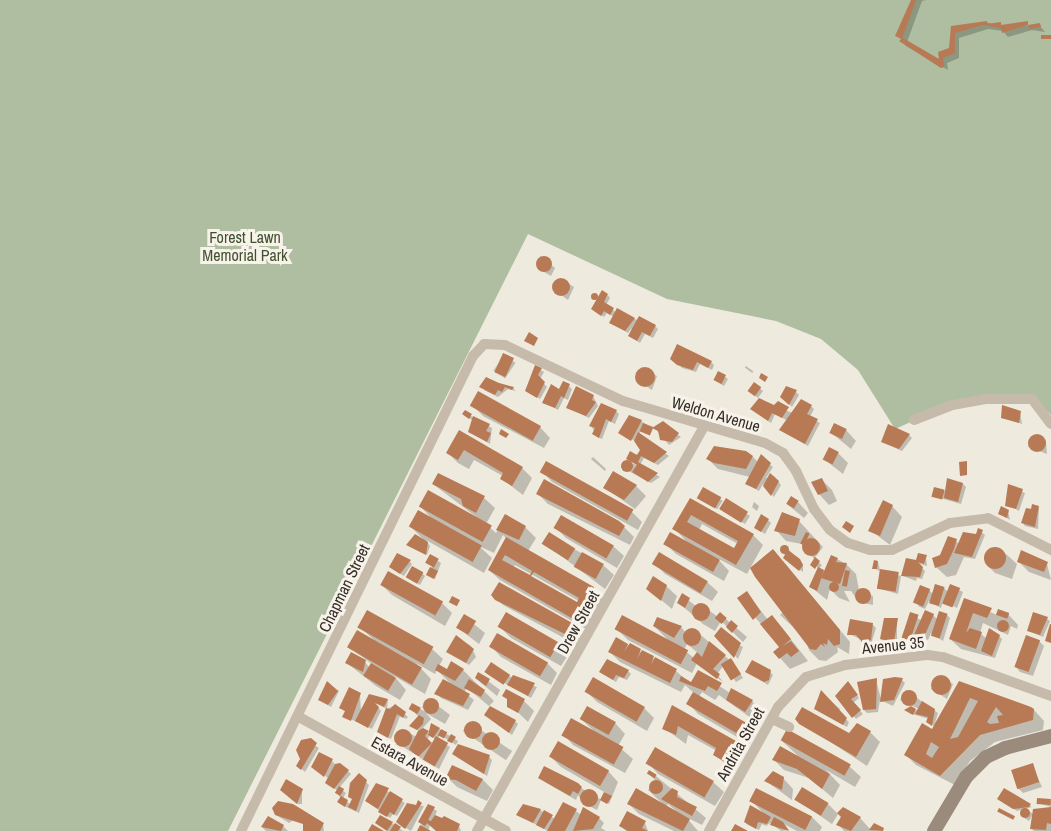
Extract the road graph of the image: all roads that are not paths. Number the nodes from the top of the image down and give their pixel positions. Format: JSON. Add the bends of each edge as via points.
{"nodes":[{"id":1,"x":473,"y":357,"type":"joint"},
{"id":2,"x":914,"y":420,"type":"dead end"},
{"id":3,"x":1051,"y":424,"type":"edge"},
{"id":4,"x":704,"y":427,"type":"junction"},
{"id":5,"x":1051,"y":550,"type":"edge"},
{"id":6,"x":806,"y":677,"type":"joint"},
{"id":7,"x":1051,"y":696,"type":"edge"},
{"id":8,"x":299,"y":717,"type":"junction"},
{"id":9,"x":772,"y":719,"type":"junction"},
{"id":10,"x":789,"y":727,"type":"dead end"},
{"id":11,"x":1051,"y":736,"type":"edge"},
{"id":12,"x":484,"y":819,"type":"junction"},
{"id":13,"x":241,"y":831,"type":"edge"},
{"id":14,"x":477,"y":831,"type":"edge"},
{"id":15,"x":506,"y":831,"type":"edge"},
{"id":16,"x":709,"y":831,"type":"edge"},
{"id":17,"x":934,"y":831,"type":"edge"}],
"edges":[{"from":1,"to":4,"type":"street","name":"Weldon Avenue","via":[[484,344],[505,345],[623,401]]},
{"from":1,"to":8,"type":"street","name":"Chapman Street"},
{"from":2,"to":3,"type":"street","via":[[952,405],[985,399],[1032,399]]},
{"from":4,"to":5,"type":"street","name":"Weldon Avenue","via":[[765,443],[783,453],[814,508],[830,530],[848,543],[870,550],[892,550],[950,524],[988,518]]},
{"from":4,"to":12,"type":"street","name":"Drew Street"},
{"from":6,"to":7,"type":"street","name":"Avenue 35","via":[[845,666],[928,655]]},
{"from":6,"to":9,"type":"street","name":"Andrita Street","via":[[790,691]]},
{"from":8,"to":12,"type":"street","name":"Estara Avenue"},
{"from":8,"to":13,"type":"street","name":"Chapman Street"},
{"from":9,"to":10,"type":"street"},
{"from":9,"to":16,"type":"street","name":"Andrita Street"},
{"from":11,"to":17,"type":"main road","via":[[986,757],[966,777]]},
{"from":12,"to":14,"type":"street","name":"Drew Street"},
{"from":12,"to":15,"type":"street","name":"Estara Avenue"}]}
